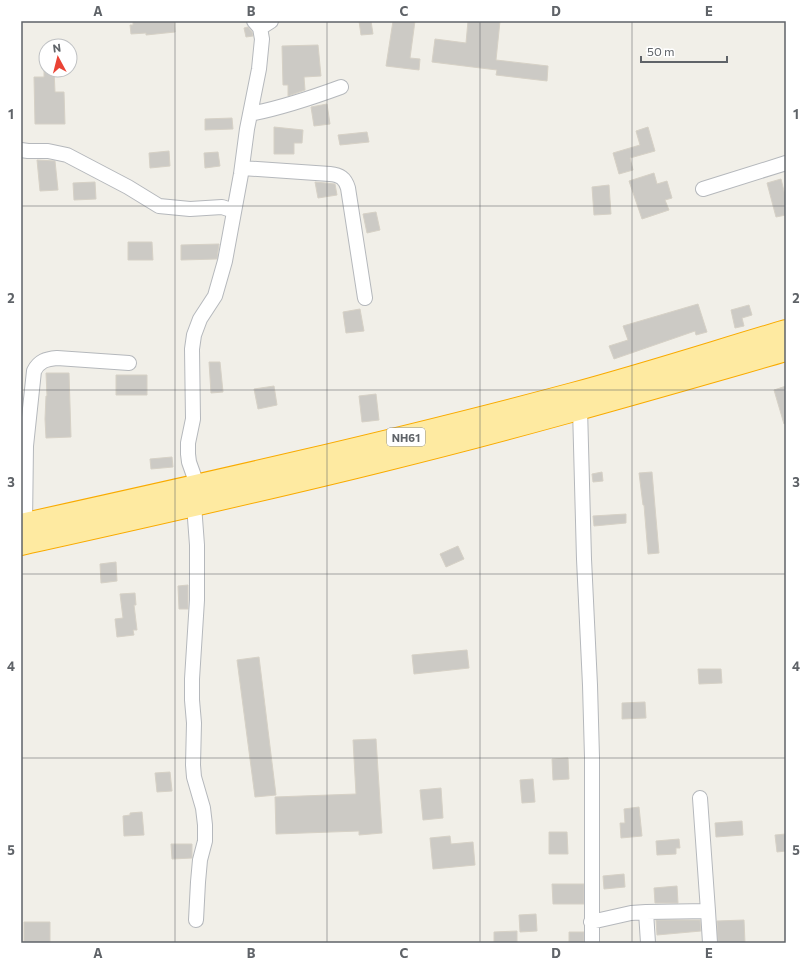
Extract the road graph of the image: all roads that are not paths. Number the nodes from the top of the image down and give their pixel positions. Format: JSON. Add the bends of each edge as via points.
{"nodes":[{"id":1,"x":262,"y":23,"type":"edge"},
{"id":2,"x":341,"y":87,"type":"dead end"},
{"id":3,"x":250,"y":114,"type":"junction"},
{"id":4,"x":21,"y":150,"type":"edge"},
{"id":5,"x":786,"y":163,"type":"edge"},
{"id":6,"x":242,"y":168,"type":"junction"},
{"id":7,"x":703,"y":189,"type":"dead end"},
{"id":8,"x":234,"y":210,"type":"junction"},
{"id":9,"x":365,"y":298,"type":"dead end"},
{"id":10,"x":786,"y":331,"type":"edge"},
{"id":11,"x":786,"y":350,"type":"edge"},
{"id":12,"x":129,"y":363,"type":"dead end"},
{"id":13,"x":580,"y":408,"type":"junction"},
{"id":14,"x":198,"y":498,"type":"junction"},
{"id":15,"x":22,"y":531,"type":"edge"},
{"id":16,"x":700,"y":798,"type":"dead end"},
{"id":17,"x":708,"y":911,"type":"junction"},
{"id":18,"x":646,"y":912,"type":"junction"},
{"id":19,"x":196,"y":920,"type":"dead end"},
{"id":20,"x":591,"y":922,"type":"junction"},
{"id":21,"x":592,"y":943,"type":"edge"},
{"id":22,"x":648,"y":943,"type":"edge"},
{"id":23,"x":710,"y":943,"type":"edge"}],
"edges":[{"from":1,"to":3,"type":"street","via":[[259,69]]},
{"from":2,"to":3,"type":"street","via":[[272,110]]},
{"from":3,"to":6,"type":"street"},
{"from":4,"to":8,"type":"street","via":[[67,155],[159,206],[190,209],[222,207]]},
{"from":5,"to":7,"type":"street"},
{"from":6,"to":8,"type":"street"},
{"from":6,"to":9,"type":"street","via":[[330,174],[344,180],[348,188]]},
{"from":8,"to":14,"type":"street","via":[[219,284],[215,296],[197,326],[192,349],[193,419],[188,454]]},
{"from":10,"to":14,"type":"highway","number":"NH61"},
{"from":11,"to":13,"type":"highway","number":"NH61"},
{"from":12,"to":15,"type":"street","via":[[57,358],[46,359],[36,366],[26,446]]},
{"from":13,"to":14,"type":"highway","number":"NH61","via":[[382,461]]},
{"from":13,"to":20,"type":"street","via":[[591,701]]},
{"from":14,"to":15,"type":"highway","number":"NH61"},
{"from":14,"to":19,"type":"street","via":[[197,600],[192,679],[193,765],[203,808],[205,840],[200,860]]},
{"from":16,"to":17,"type":"street"},
{"from":17,"to":18,"type":"street"},
{"from":17,"to":23,"type":"street"},
{"from":18,"to":20,"type":"street"},
{"from":18,"to":22,"type":"street"},
{"from":20,"to":21,"type":"street"}]}
